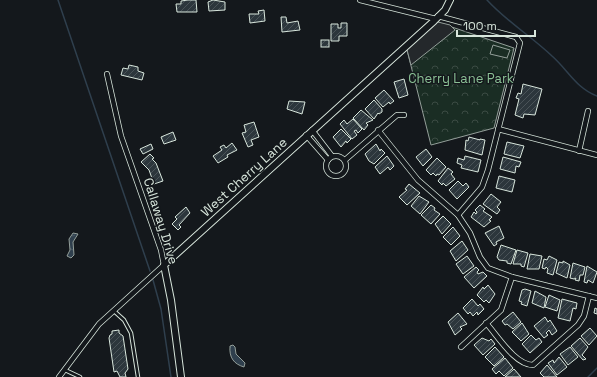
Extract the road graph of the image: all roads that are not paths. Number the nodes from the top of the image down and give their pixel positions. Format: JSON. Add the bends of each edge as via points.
{"nodes":[{"id":1,"x":360,"y":0,"type":"edge"},
{"id":2,"x":450,"y":0,"type":"edge"},
{"id":3,"x":437,"y":18,"type":"junction"},
{"id":4,"x":107,"y":74,"type":"dead end"},
{"id":5,"x":588,"y":111,"type":"dead end"},
{"id":6,"x":404,"y":114,"type":"dead end"},
{"id":7,"x":498,"y":129,"type":"junction"},
{"id":8,"x":312,"y":130,"type":"junction"},
{"id":9,"x":378,"y":130,"type":"junction"},
{"id":10,"x":306,"y":135,"type":"junction"},
{"id":11,"x":579,"y":151,"type":"junction"},
{"id":12,"x":597,"y":156,"type":"edge"},
{"id":13,"x":330,"y":158,"type":"junction"},
{"id":14,"x":345,"y":160,"type":"junction"},
{"id":15,"x":458,"y":215,"type":"junction"},
{"id":16,"x":164,"y":265,"type":"junction"},
{"id":17,"x":512,"y":277,"type":"junction"},
{"id":18,"x":589,"y":296,"type":"junction"},
{"id":19,"x":597,"y":298,"type":"edge"},
{"id":20,"x":114,"y":311,"type":"junction"},
{"id":21,"x":486,"y":323,"type":"junction"},
{"id":22,"x":461,"y":347,"type":"dead end"},
{"id":23,"x":65,"y":370,"type":"junction"},
{"id":24,"x":59,"y":377,"type":"edge"},
{"id":25,"x":80,"y":377,"type":"edge"},
{"id":26,"x":138,"y":377,"type":"edge"},
{"id":27,"x":181,"y":377,"type":"edge"}],
"edges":[{"from":1,"to":3,"type":"street"},
{"from":2,"to":3,"type":"street","name":"West Cherry Lane"},
{"from":3,"to":7,"type":"street","via":[[516,37],[520,43]]},
{"from":3,"to":8,"type":"street","name":"West Cherry Lane"},
{"from":4,"to":16,"type":"street","name":"Callaway Drive","via":[[119,128]]},
{"from":5,"to":11,"type":"street"},
{"from":6,"to":9,"type":"street","via":[[397,115]]},
{"from":7,"to":11,"type":"street"},
{"from":7,"to":15,"type":"street","via":[[482,187]]},
{"from":8,"to":10,"type":"street","name":"West Cherry Lane"},
{"from":8,"to":13,"type":"street"},
{"from":9,"to":14,"type":"street"},
{"from":9,"to":15,"type":"street","via":[[418,180]]},
{"from":10,"to":13,"type":"street"},
{"from":10,"to":16,"type":"street","name":"West Cherry Lane"},
{"from":11,"to":12,"type":"street"},
{"from":13,"to":14,"type":"street","via":[[339,156]]},
{"from":13,"to":14,"type":"street","via":[[326,163],[327,171],[334,176],[345,172]]},
{"from":15,"to":17,"type":"street","via":[[488,268]]},
{"from":16,"to":20,"type":"street","name":"West Cherry Lane"},
{"from":16,"to":27,"type":"street","name":"Callaway Drive"},
{"from":17,"to":18,"type":"street"},
{"from":17,"to":21,"type":"street","via":[[501,310]]},
{"from":18,"to":19,"type":"street"},
{"from":18,"to":21,"type":"street","via":[[584,316],[578,325],[533,365],[525,365],[518,360]]},
{"from":20,"to":23,"type":"street","name":"West Cherry Lane","via":[[91,333]]},
{"from":20,"to":26,"type":"lane","via":[[129,329]]},
{"from":21,"to":22,"type":"street"},
{"from":23,"to":24,"type":"street","name":"West Cherry Lane"},
{"from":23,"to":25,"type":"lane"}]}
